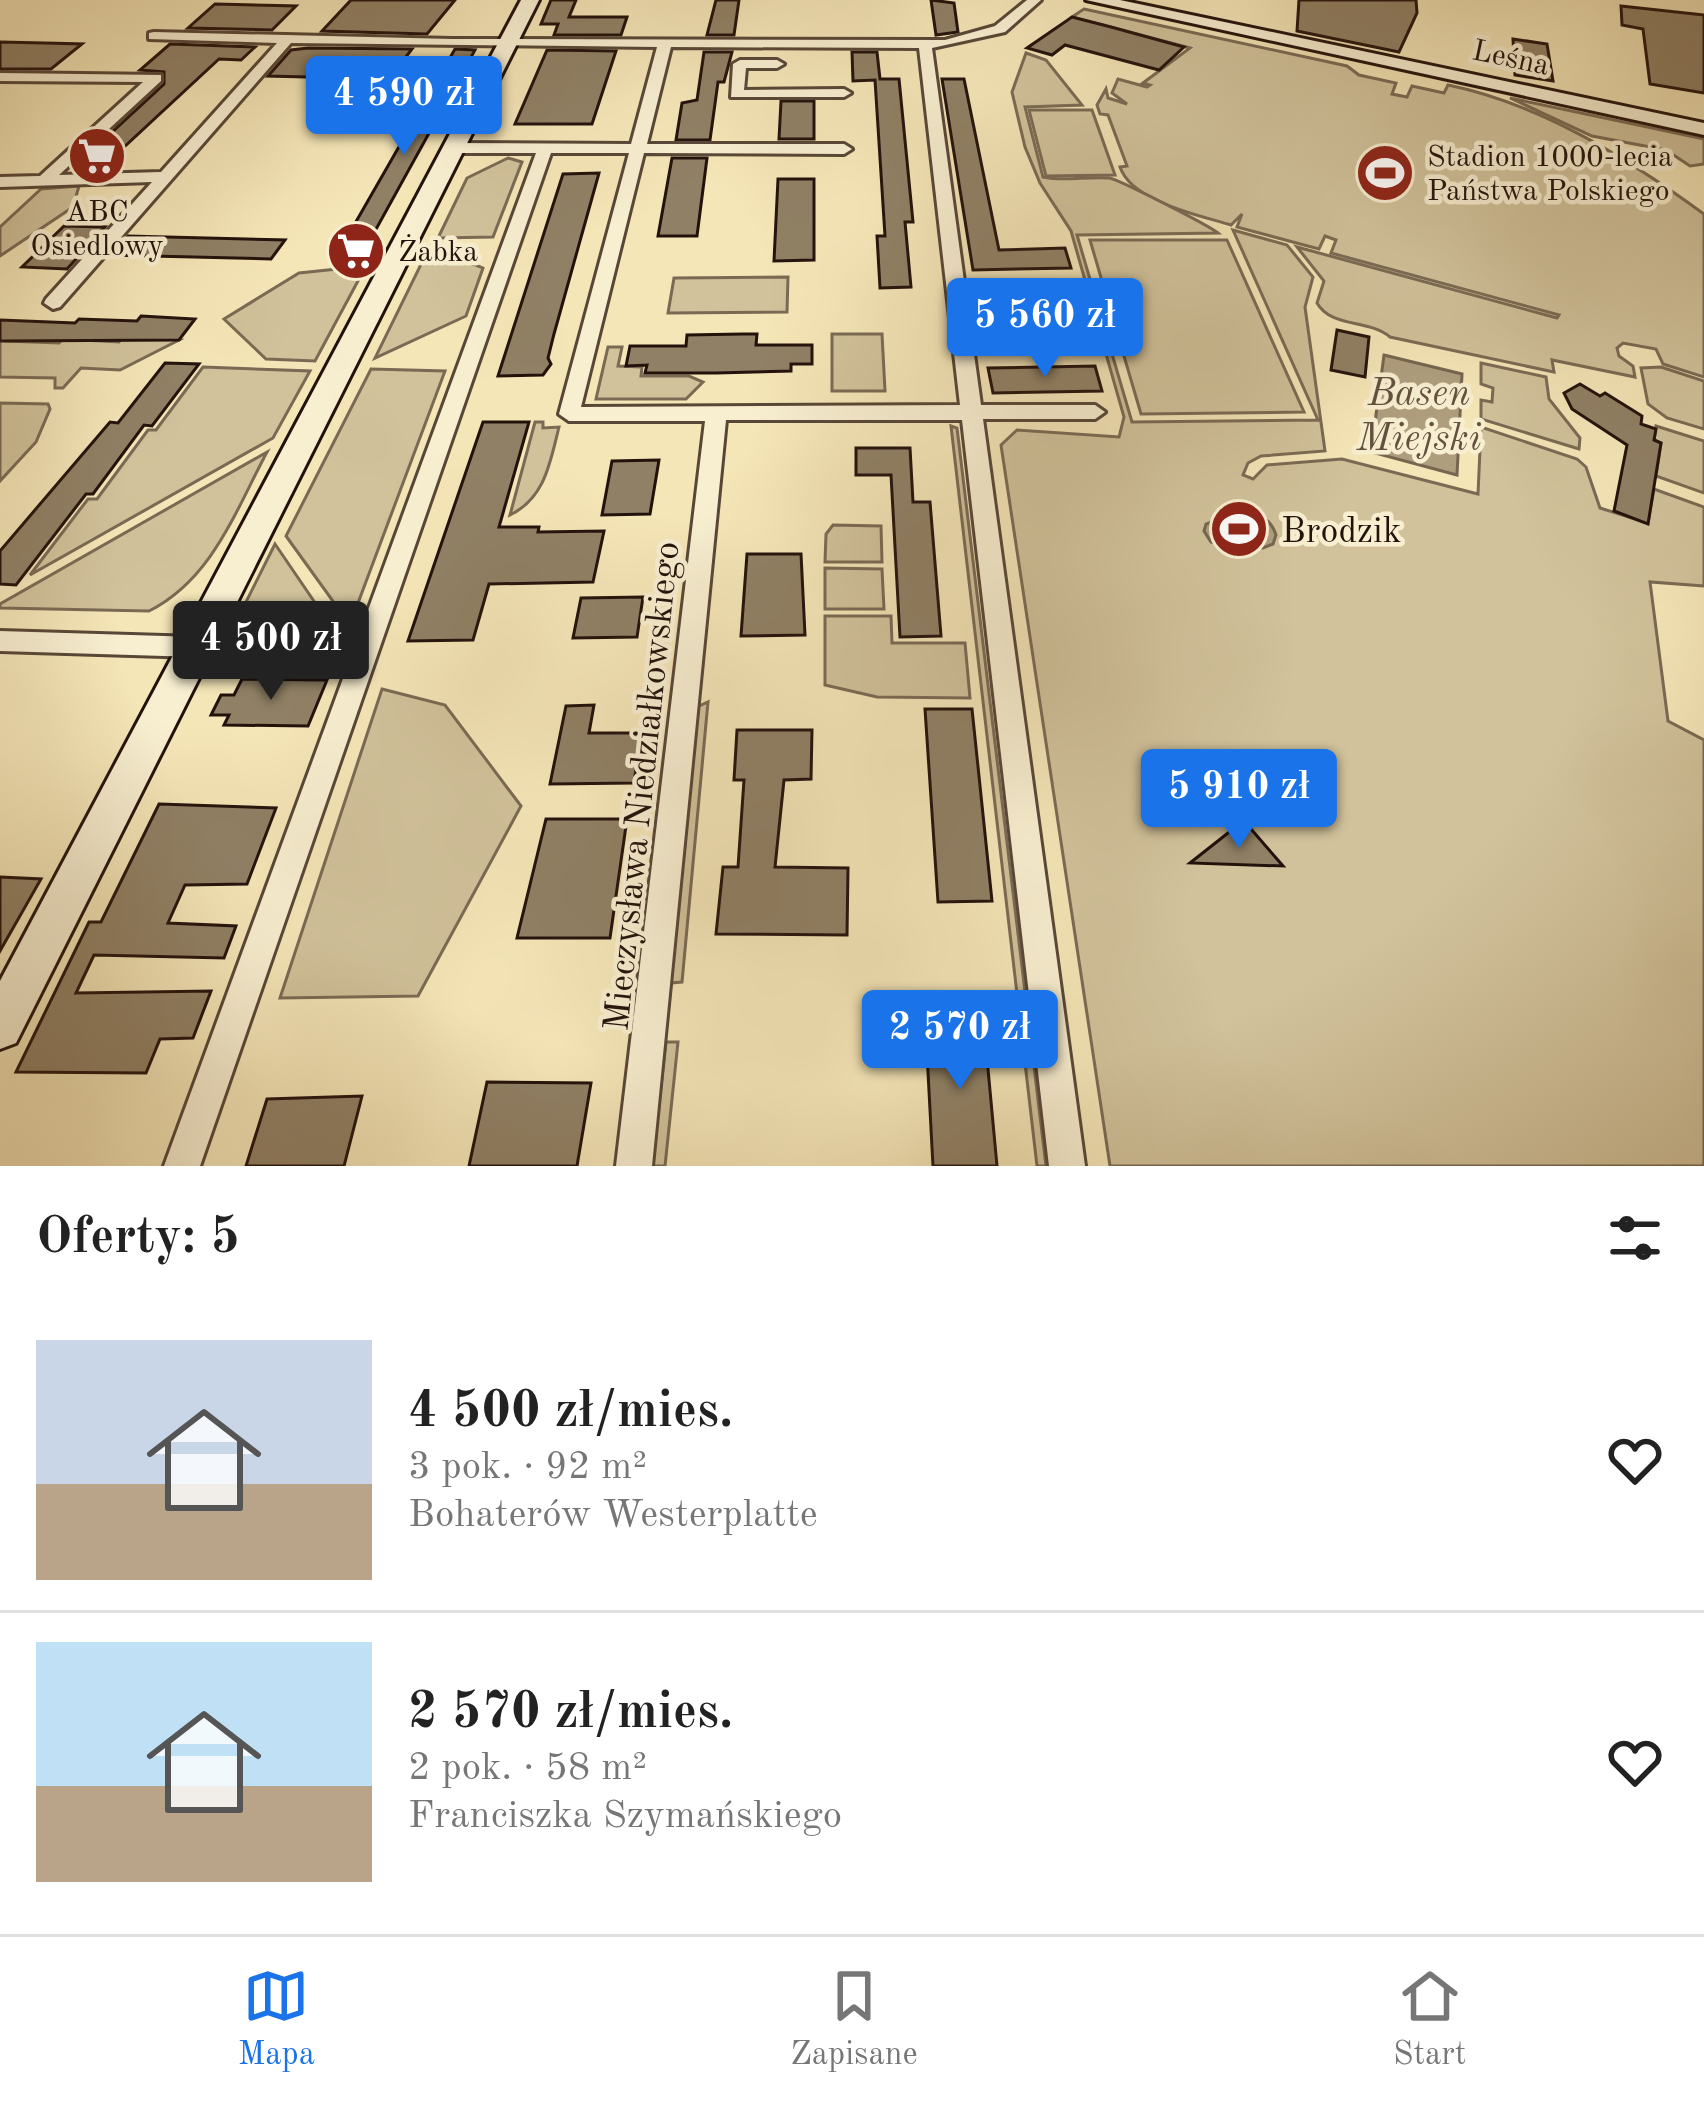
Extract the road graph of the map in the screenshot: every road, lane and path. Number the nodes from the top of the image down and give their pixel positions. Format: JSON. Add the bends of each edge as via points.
{"nodes":[{"id":1,"x":530,"y":0,"type":"edge"},
{"id":2,"x":1035,"y":0,"type":"edge"},
{"id":3,"x":1095,"y":0,"type":"edge"},
{"id":4,"x":154,"y":36,"type":"dead end"},
{"id":5,"x":286,"y":40,"type":"junction"},
{"id":6,"x":508,"y":44,"type":"junction"},
{"id":7,"x":665,"y":44,"type":"junction"},
{"id":8,"x":925,"y":44,"type":"junction"},
{"id":9,"x":777,"y":64,"type":"dead end"},
{"id":10,"x":0,"y":77,"type":"edge"},
{"id":11,"x":844,"y":93,"type":"dead end"},
{"id":12,"x":1704,"y":128,"type":"edge"},
{"id":13,"x":453,"y":148,"type":"junction"},
{"id":14,"x":544,"y":149,"type":"junction"},
{"id":15,"x":636,"y":149,"type":"junction"},
{"id":16,"x":844,"y":149,"type":"dead end"},
{"id":17,"x":166,"y":177,"type":"junction"},
{"id":18,"x":46,"y":179,"type":"junction"},
{"id":19,"x":0,"y":182,"type":"edge"},
{"id":20,"x":53,"y":303,"type":"dead end"},
{"id":21,"x":969,"y":412,"type":"junction"},
{"id":22,"x":1095,"y":412,"type":"dead end"},
{"id":23,"x":716,"y":414,"type":"junction"},
{"id":24,"x":0,"y":640,"type":"edge"},
{"id":25,"x":196,"y":647,"type":"junction"},
{"id":26,"x":0,"y":1028,"type":"edge"},
{"id":27,"x":182,"y":1166,"type":"edge"},
{"id":28,"x":634,"y":1166,"type":"edge"},
{"id":29,"x":1067,"y":1166,"type":"edge"}],
"edges":[{"from":1,"to":6,"type":"street"},
{"from":2,"to":8,"type":"street","via":[[989,34]]},
{"from":3,"to":12,"type":"street","name":"Leśna"},
{"from":4,"to":5,"type":"street"},
{"from":5,"to":6,"type":"street"},
{"from":5,"to":17,"type":"street"},
{"from":6,"to":7,"type":"street"},
{"from":6,"to":13,"type":"street"},
{"from":7,"to":8,"type":"street"},
{"from":7,"to":15,"type":"street"},
{"from":8,"to":21,"type":"street"},
{"from":9,"to":11,"type":"street","via":[[740,64],[736,94]]},
{"from":10,"to":18,"type":"street","via":[[156,78]]},
{"from":13,"to":14,"type":"street"},
{"from":13,"to":25,"type":"street"},
{"from":14,"to":15,"type":"street"},
{"from":14,"to":27,"type":"street"},
{"from":15,"to":16,"type":"street"},
{"from":15,"to":23,"type":"street","via":[[568,412]]},
{"from":17,"to":18,"type":"street"},
{"from":17,"to":20,"type":"street"},
{"from":18,"to":19,"type":"street"},
{"from":21,"to":22,"type":"street"},
{"from":21,"to":23,"type":"street"},
{"from":21,"to":29,"type":"street"},
{"from":23,"to":28,"type":"street","name":"Mieczysława Niedziałkowskiego"},
{"from":24,"to":25,"type":"street"},
{"from":25,"to":26,"type":"street"}]}
